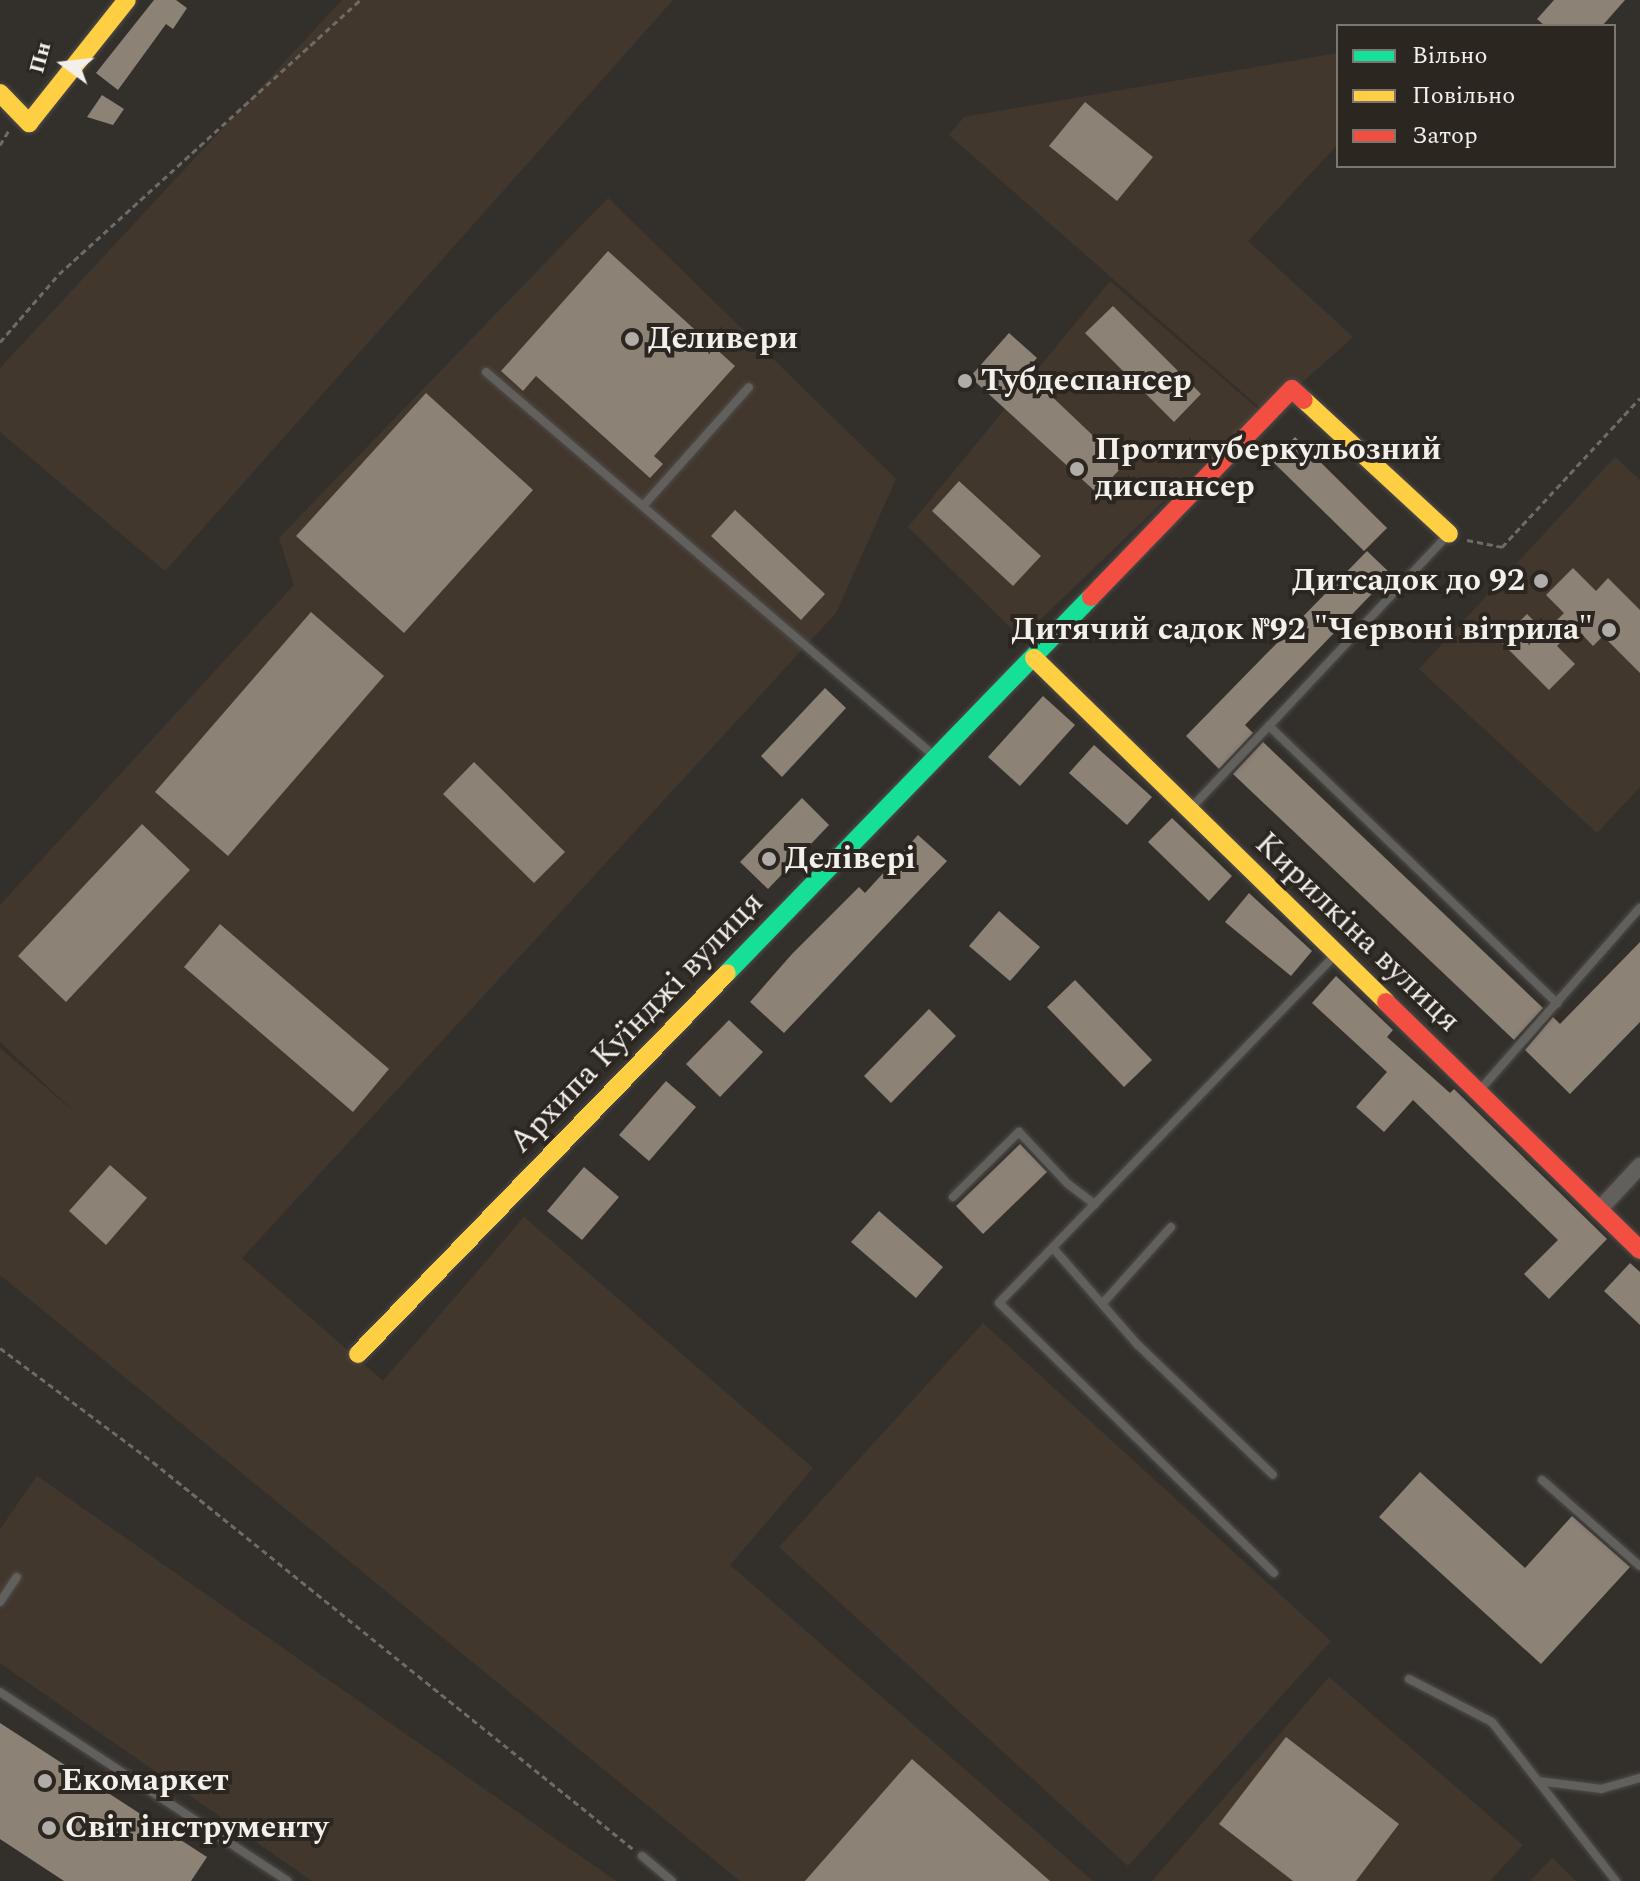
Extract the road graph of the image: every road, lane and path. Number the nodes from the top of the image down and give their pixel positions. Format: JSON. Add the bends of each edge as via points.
{"nodes":[{"id":1,"x":127,"y":0,"type":"edge"},
{"id":2,"x":360,"y":0,"type":"edge"},
{"id":3,"x":0,"y":93,"type":"edge"},
{"id":4,"x":0,"y":342,"type":"edge"},
{"id":5,"x":486,"y":372,"type":"dead end"},
{"id":6,"x":749,"y":387,"type":"dead end"},
{"id":7,"x":1640,"y":398,"type":"edge"},
{"id":8,"x":643,"y":506,"type":"junction"},
{"id":9,"x":1449,"y":534,"type":"junction"},
{"id":10,"x":1034,"y":658,"type":"junction"},
{"id":11,"x":1269,"y":726,"type":"junction"},
{"id":12,"x":936,"y":757,"type":"junction"},
{"id":13,"x":1189,"y":810,"type":"junction"},
{"id":14,"x":1640,"y":908,"type":"edge"},
{"id":15,"x":1336,"y":955,"type":"junction"},
{"id":16,"x":1557,"y":1003,"type":"junction"},
{"id":17,"x":1477,"y":1093,"type":"junction"},
{"id":18,"x":1640,"y":1166,"type":"edge"},
{"id":19,"x":953,"y":1197,"type":"dead end"},
{"id":20,"x":1095,"y":1204,"type":"junction"},
{"id":21,"x":1598,"y":1211,"type":"junction"},
{"id":22,"x":1171,"y":1227,"type":"dead end"},
{"id":23,"x":1053,"y":1248,"type":"junction"},
{"id":24,"x":1640,"y":1250,"type":"edge"},
{"id":25,"x":1103,"y":1303,"type":"junction"},
{"id":26,"x":0,"y":1348,"type":"edge"},
{"id":27,"x":358,"y":1354,"type":"dead end"},
{"id":28,"x":1273,"y":1475,"type":"dead end"},
{"id":29,"x":1542,"y":1480,"type":"dead end"},
{"id":30,"x":1640,"y":1566,"type":"edge"},
{"id":31,"x":1274,"y":1573,"type":"dead end"},
{"id":32,"x":17,"y":1577,"type":"dead end"},
{"id":33,"x":0,"y":1602,"type":"edge"},
{"id":34,"x":1409,"y":1679,"type":"dead end"},
{"id":35,"x":0,"y":1692,"type":"edge"},
{"id":36,"x":1640,"y":1778,"type":"edge"},
{"id":37,"x":1538,"y":1781,"type":"junction"},
{"id":38,"x":642,"y":1856,"type":"joint"},
{"id":39,"x":288,"y":1881,"type":"edge"},
{"id":40,"x":672,"y":1881,"type":"edge"},
{"id":41,"x":1616,"y":1881,"type":"edge"}],
"edges":[{"from":1,"to":3,"type":"street","via":[[29,123]]},
{"from":2,"to":4,"type":"path","via":[[59,274]]},
{"from":5,"to":8,"type":"lane"},
{"from":6,"to":8,"type":"lane"},
{"from":7,"to":9,"type":"path","via":[[1502,547]]},
{"from":8,"to":12,"type":"lane"},
{"from":9,"to":10,"type":"street","name":"Архипа Куїнджі вулиця","via":[[1292,389]]},
{"from":9,"to":11,"type":"lane"},
{"from":10,"to":12,"type":"street","name":"Архипа Куїнджі вулиця"},
{"from":10,"to":13,"type":"street","name":"Кирилкіна вулиця"},
{"from":11,"to":13,"type":"lane"},
{"from":11,"to":16,"type":"lane"},
{"from":12,"to":27,"type":"street","name":"Архипа Куїнджі вулиця"},
{"from":13,"to":15,"type":"street","name":"Кирилкіна вулиця"},
{"from":14,"to":16,"type":"lane"},
{"from":15,"to":17,"type":"street","name":"Кирилкіна вулиця"},
{"from":15,"to":20,"type":"lane"},
{"from":16,"to":17,"type":"lane"},
{"from":17,"to":21,"type":"street","name":"Кирилкіна вулиця"},
{"from":18,"to":21,"type":"street"},
{"from":19,"to":20,"type":"lane","via":[[1019,1132],[1068,1184]]},
{"from":20,"to":23,"type":"lane"},
{"from":21,"to":24,"type":"street","name":"Кирилкіна вулиця"},
{"from":22,"to":25,"type":"lane"},
{"from":23,"to":25,"type":"lane"},
{"from":23,"to":31,"type":"lane","via":[[999,1303]]},
{"from":25,"to":28,"type":"lane","via":[[1138,1345]]},
{"from":26,"to":38,"type":"path","via":[[153,1462]]},
{"from":29,"to":30,"type":"lane"},
{"from":32,"to":33,"type":"lane"},
{"from":34,"to":37,"type":"lane","via":[[1492,1722]]},
{"from":35,"to":39,"type":"lane"},
{"from":36,"to":37,"type":"lane","via":[[1601,1789]]},
{"from":37,"to":41,"type":"lane"},
{"from":38,"to":40,"type":"lane"}]}
